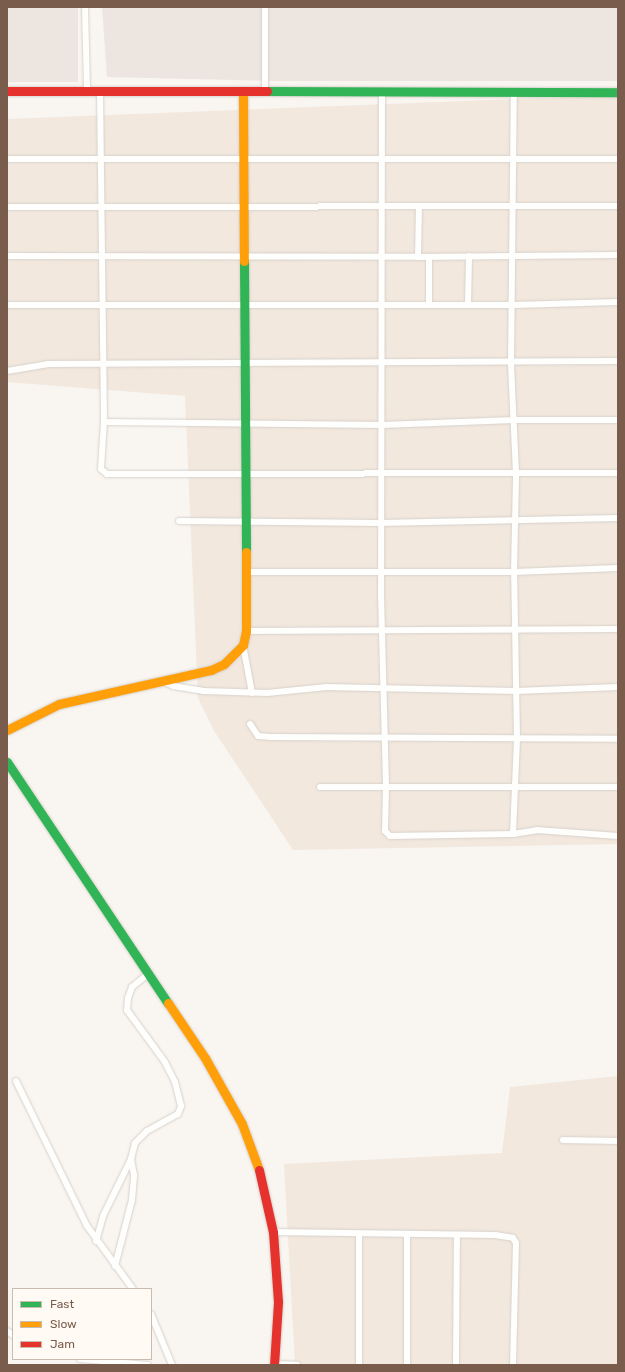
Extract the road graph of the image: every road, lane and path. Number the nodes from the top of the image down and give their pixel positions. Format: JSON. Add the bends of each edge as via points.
{"nodes":[{"id":1,"x":85,"y":7,"type":"edge"},
{"id":2,"x":266,"y":7,"type":"edge"},
{"id":3,"x":7,"y":91,"type":"edge"},
{"id":4,"x":87,"y":91,"type":"junction"},
{"id":5,"x":100,"y":91,"type":"junction"},
{"id":6,"x":243,"y":92,"type":"junction"},
{"id":7,"x":265,"y":92,"type":"junction"},
{"id":8,"x":382,"y":92,"type":"junction"},
{"id":9,"x":514,"y":92,"type":"junction"},
{"id":10,"x":618,"y":92,"type":"edge"},
{"id":11,"x":100,"y":158,"type":"junction"},
{"id":12,"x":514,"y":158,"type":"junction"},
{"id":13,"x":7,"y":159,"type":"edge"},
{"id":14,"x":618,"y":159,"type":"edge"},
{"id":15,"x":244,"y":160,"type":"junction"},
{"id":16,"x":383,"y":161,"type":"junction"},
{"id":17,"x":618,"y":206,"type":"edge"},
{"id":18,"x":7,"y":207,"type":"edge"},
{"id":19,"x":101,"y":207,"type":"junction"},
{"id":20,"x":382,"y":207,"type":"junction"},
{"id":21,"x":419,"y":207,"type":"junction"},
{"id":22,"x":514,"y":207,"type":"junction"},
{"id":23,"x":244,"y":208,"type":"junction"},
{"id":24,"x":618,"y":254,"type":"edge"},
{"id":25,"x":514,"y":255,"type":"junction"},
{"id":26,"x":7,"y":256,"type":"edge"},
{"id":27,"x":101,"y":256,"type":"junction"},
{"id":28,"x":469,"y":256,"type":"junction"},
{"id":29,"x":244,"y":257,"type":"junction"},
{"id":30,"x":382,"y":257,"type":"junction"},
{"id":31,"x":418,"y":257,"type":"junction"},
{"id":32,"x":429,"y":257,"type":"junction"},
{"id":33,"x":618,"y":302,"type":"edge"},
{"id":34,"x":429,"y":304,"type":"junction"},
{"id":35,"x":7,"y":305,"type":"edge"},
{"id":36,"x":244,"y":305,"type":"junction"},
{"id":37,"x":382,"y":305,"type":"junction"},
{"id":38,"x":468,"y":305,"type":"junction"},
{"id":39,"x":512,"y":305,"type":"junction"},
{"id":40,"x":101,"y":306,"type":"junction"},
{"id":41,"x":618,"y":361,"type":"edge"},
{"id":42,"x":511,"y":362,"type":"junction"},
{"id":43,"x":381,"y":363,"type":"junction"},
{"id":44,"x":103,"y":365,"type":"junction"},
{"id":45,"x":244,"y":365,"type":"junction"},
{"id":46,"x":7,"y":371,"type":"edge"},
{"id":47,"x":514,"y":420,"type":"junction"},
{"id":48,"x":618,"y":420,"type":"edge"},
{"id":49,"x":104,"y":422,"type":"junction"},
{"id":50,"x":245,"y":422,"type":"junction"},
{"id":51,"x":382,"y":425,"type":"junction"},
{"id":52,"x":245,"y":473,"type":"junction"},
{"id":53,"x":618,"y":473,"type":"edge"},
{"id":54,"x":381,"y":474,"type":"junction"},
{"id":55,"x":516,"y":474,"type":"junction"},
{"id":56,"x":618,"y":518,"type":"edge"},
{"id":57,"x":516,"y":520,"type":"junction"},
{"id":58,"x":179,"y":521,"type":"dead end"},
{"id":59,"x":245,"y":522,"type":"junction"},
{"id":60,"x":381,"y":523,"type":"junction"},
{"id":61,"x":618,"y":568,"type":"edge"},
{"id":62,"x":245,"y":572,"type":"junction"},
{"id":63,"x":383,"y":572,"type":"junction"},
{"id":64,"x":514,"y":572,"type":"junction"},
{"id":65,"x":618,"y":628,"type":"edge"},
{"id":66,"x":514,"y":629,"type":"junction"},
{"id":67,"x":382,"y":630,"type":"junction"},
{"id":68,"x":246,"y":631,"type":"junction"},
{"id":69,"x":243,"y":645,"type":"junction"},
{"id":70,"x":162,"y":681,"type":"junction"},
{"id":71,"x":383,"y":686,"type":"junction"},
{"id":72,"x":618,"y":687,"type":"edge"},
{"id":73,"x":516,"y":691,"type":"junction"},
{"id":74,"x":252,"y":692,"type":"junction"},
{"id":75,"x":250,"y":724,"type":"dead end"},
{"id":76,"x":7,"y":730,"type":"edge"},
{"id":77,"x":385,"y":738,"type":"junction"},
{"id":78,"x":517,"y":738,"type":"junction"},
{"id":79,"x":618,"y":739,"type":"edge"},
{"id":80,"x":7,"y":762,"type":"edge"},
{"id":81,"x":320,"y":787,"type":"dead end"},
{"id":82,"x":386,"y":787,"type":"junction"},
{"id":83,"x":516,"y":787,"type":"junction"},
{"id":84,"x":618,"y":787,"type":"edge"},
{"id":85,"x":513,"y":834,"type":"junction"},
{"id":86,"x":618,"y":836,"type":"edge"},
{"id":87,"x":149,"y":973,"type":"junction"},
{"id":88,"x":16,"y":1081,"type":"dead end"},
{"id":89,"x":563,"y":1140,"type":"dead end"},
{"id":90,"x":618,"y":1141,"type":"edge"},
{"id":91,"x":131,"y":1158,"type":"junction"},
{"id":92,"x":274,"y":1232,"type":"junction"},
{"id":93,"x":359,"y":1234,"type":"junction"},
{"id":94,"x":457,"y":1235,"type":"junction"},
{"id":95,"x":407,"y":1236,"type":"junction"},
{"id":96,"x":96,"y":1241,"type":"junction"},
{"id":97,"x":115,"y":1266,"type":"junction"},
{"id":98,"x":132,"y":1288,"type":"edge"},
{"id":99,"x":152,"y":1316,"type":"edge"},
{"id":100,"x":91,"y":1360,"type":"edge"},
{"id":101,"x":148,"y":1365,"type":"edge"},
{"id":102,"x":172,"y":1365,"type":"edge"},
{"id":103,"x":274,"y":1365,"type":"edge"},
{"id":104,"x":297,"y":1365,"type":"edge"},
{"id":105,"x":359,"y":1365,"type":"edge"},
{"id":106,"x":407,"y":1365,"type":"edge"},
{"id":107,"x":456,"y":1365,"type":"edge"},
{"id":108,"x":513,"y":1365,"type":"edge"}],
"edges":[{"from":1,"to":4,"type":"street"},
{"from":2,"to":7,"type":"street"},
{"from":3,"to":4,"type":"street"},
{"from":4,"to":5,"type":"street"},
{"from":5,"to":6,"type":"street"},
{"from":5,"to":11,"type":"street"},
{"from":6,"to":7,"type":"street"},
{"from":6,"to":15,"type":"street"},
{"from":7,"to":8,"type":"street"},
{"from":8,"to":9,"type":"street"},
{"from":8,"to":16,"type":"street"},
{"from":9,"to":10,"type":"street"},
{"from":9,"to":12,"type":"street"},
{"from":11,"to":13,"type":"street"},
{"from":11,"to":15,"type":"street"},
{"from":11,"to":19,"type":"street"},
{"from":12,"to":14,"type":"street"},
{"from":12,"to":16,"type":"street"},
{"from":12,"to":22,"type":"street"},
{"from":15,"to":16,"type":"street"},
{"from":15,"to":23,"type":"street"},
{"from":16,"to":20,"type":"street"},
{"from":17,"to":22,"type":"street"},
{"from":18,"to":19,"type":"street"},
{"from":19,"to":23,"type":"street"},
{"from":19,"to":27,"type":"street"},
{"from":20,"to":21,"type":"street"},
{"from":20,"to":23,"type":"street"},
{"from":20,"to":30,"type":"street"},
{"from":21,"to":22,"type":"street"},
{"from":21,"to":31,"type":"street"},
{"from":22,"to":25,"type":"street"},
{"from":23,"to":29,"type":"street"},
{"from":24,"to":25,"type":"street"},
{"from":25,"to":28,"type":"street"},
{"from":25,"to":39,"type":"street"},
{"from":26,"to":27,"type":"street"},
{"from":27,"to":29,"type":"street"},
{"from":27,"to":40,"type":"street"},
{"from":28,"to":32,"type":"street"},
{"from":28,"to":38,"type":"street"},
{"from":29,"to":30,"type":"street"},
{"from":29,"to":36,"type":"street"},
{"from":30,"to":31,"type":"street"},
{"from":30,"to":37,"type":"street"},
{"from":31,"to":32,"type":"street"},
{"from":32,"to":34,"type":"street"},
{"from":33,"to":39,"type":"street"},
{"from":34,"to":37,"type":"street"},
{"from":34,"to":38,"type":"street"},
{"from":35,"to":40,"type":"street"},
{"from":36,"to":37,"type":"street"},
{"from":36,"to":40,"type":"street"},
{"from":36,"to":45,"type":"street"},
{"from":37,"to":43,"type":"street"},
{"from":38,"to":39,"type":"street"},
{"from":39,"to":42,"type":"street"},
{"from":40,"to":44,"type":"street"},
{"from":41,"to":42,"type":"street"},
{"from":42,"to":43,"type":"street"},
{"from":42,"to":47,"type":"street"},
{"from":43,"to":45,"type":"street"},
{"from":43,"to":51,"type":"street"},
{"from":44,"to":45,"type":"street"},
{"from":44,"to":46,"type":"street","via":[[36,365]]},
{"from":44,"to":49,"type":"street"},
{"from":45,"to":50,"type":"street"},
{"from":47,"to":48,"type":"street"},
{"from":47,"to":51,"type":"street"},
{"from":47,"to":55,"type":"street"},
{"from":49,"to":50,"type":"street"},
{"from":49,"to":52,"type":"street","via":[[101,469],[107,474]]},
{"from":50,"to":51,"type":"street"},
{"from":50,"to":52,"type":"street"},
{"from":51,"to":54,"type":"street"},
{"from":52,"to":54,"type":"street"},
{"from":52,"to":59,"type":"street"},
{"from":53,"to":55,"type":"street"},
{"from":54,"to":55,"type":"street"},
{"from":54,"to":60,"type":"street"},
{"from":55,"to":57,"type":"street"},
{"from":56,"to":57,"type":"street"},
{"from":57,"to":60,"type":"street"},
{"from":57,"to":64,"type":"street"},
{"from":58,"to":59,"type":"street"},
{"from":59,"to":60,"type":"street"},
{"from":59,"to":62,"type":"street"},
{"from":60,"to":63,"type":"street"},
{"from":61,"to":64,"type":"street"},
{"from":62,"to":63,"type":"street"},
{"from":62,"to":68,"type":"street"},
{"from":63,"to":64,"type":"street"},
{"from":63,"to":67,"type":"street"},
{"from":64,"to":66,"type":"street"},
{"from":65,"to":66,"type":"street"},
{"from":66,"to":67,"type":"street"},
{"from":66,"to":73,"type":"street"},
{"from":67,"to":68,"type":"street"},
{"from":67,"to":71,"type":"street"},
{"from":68,"to":69,"type":"street"},
{"from":69,"to":70,"type":"street","via":[[224,664],[211,670]]},
{"from":69,"to":74,"type":"street"},
{"from":70,"to":74,"type":"street","via":[[173,686],[203,691]]},
{"from":70,"to":76,"type":"street","via":[[59,704]]},
{"from":71,"to":73,"type":"street"},
{"from":71,"to":74,"type":"street"},
{"from":71,"to":77,"type":"street"},
{"from":72,"to":73,"type":"street"},
{"from":73,"to":78,"type":"street"},
{"from":75,"to":77,"type":"street","via":[[258,736]]},
{"from":77,"to":78,"type":"street"},
{"from":77,"to":82,"type":"street"},
{"from":78,"to":79,"type":"street"},
{"from":78,"to":83,"type":"street"},
{"from":80,"to":87,"type":"street"},
{"from":81,"to":82,"type":"street"},
{"from":82,"to":83,"type":"street"},
{"from":82,"to":85,"type":"street","via":[[385,831],[390,836]]},
{"from":83,"to":84,"type":"street"},
{"from":83,"to":85,"type":"street"},
{"from":85,"to":86,"type":"street","via":[[537,830]]},
{"from":87,"to":91,"type":"street","via":[[132,987],[128,998],[128,1010],[165,1062],[175,1082],[181,1106],[178,1114],[140,1136]]},
{"from":87,"to":92,"type":"street","via":[[209,1064],[242,1124],[263,1181]]},
{"from":88,"to":96,"type":"street"},
{"from":89,"to":90,"type":"street"},
{"from":91,"to":96,"type":"street","via":[[103,1216]]},
{"from":91,"to":97,"type":"street","via":[[134,1174],[132,1200]]},
{"from":92,"to":93,"type":"street"},
{"from":92,"to":103,"type":"street","via":[[278,1280]]},
{"from":93,"to":95,"type":"street"},
{"from":93,"to":105,"type":"street"},
{"from":94,"to":95,"type":"street"},
{"from":94,"to":107,"type":"street"},
{"from":94,"to":108,"type":"street","via":[[508,1236],[516,1242]]},
{"from":95,"to":106,"type":"street"},
{"from":96,"to":97,"type":"street"},
{"from":97,"to":98,"type":"street"},
{"from":99,"to":102,"type":"street"},
{"from":100,"to":101,"type":"street"},
{"from":103,"to":104,"type":"street"}]}
